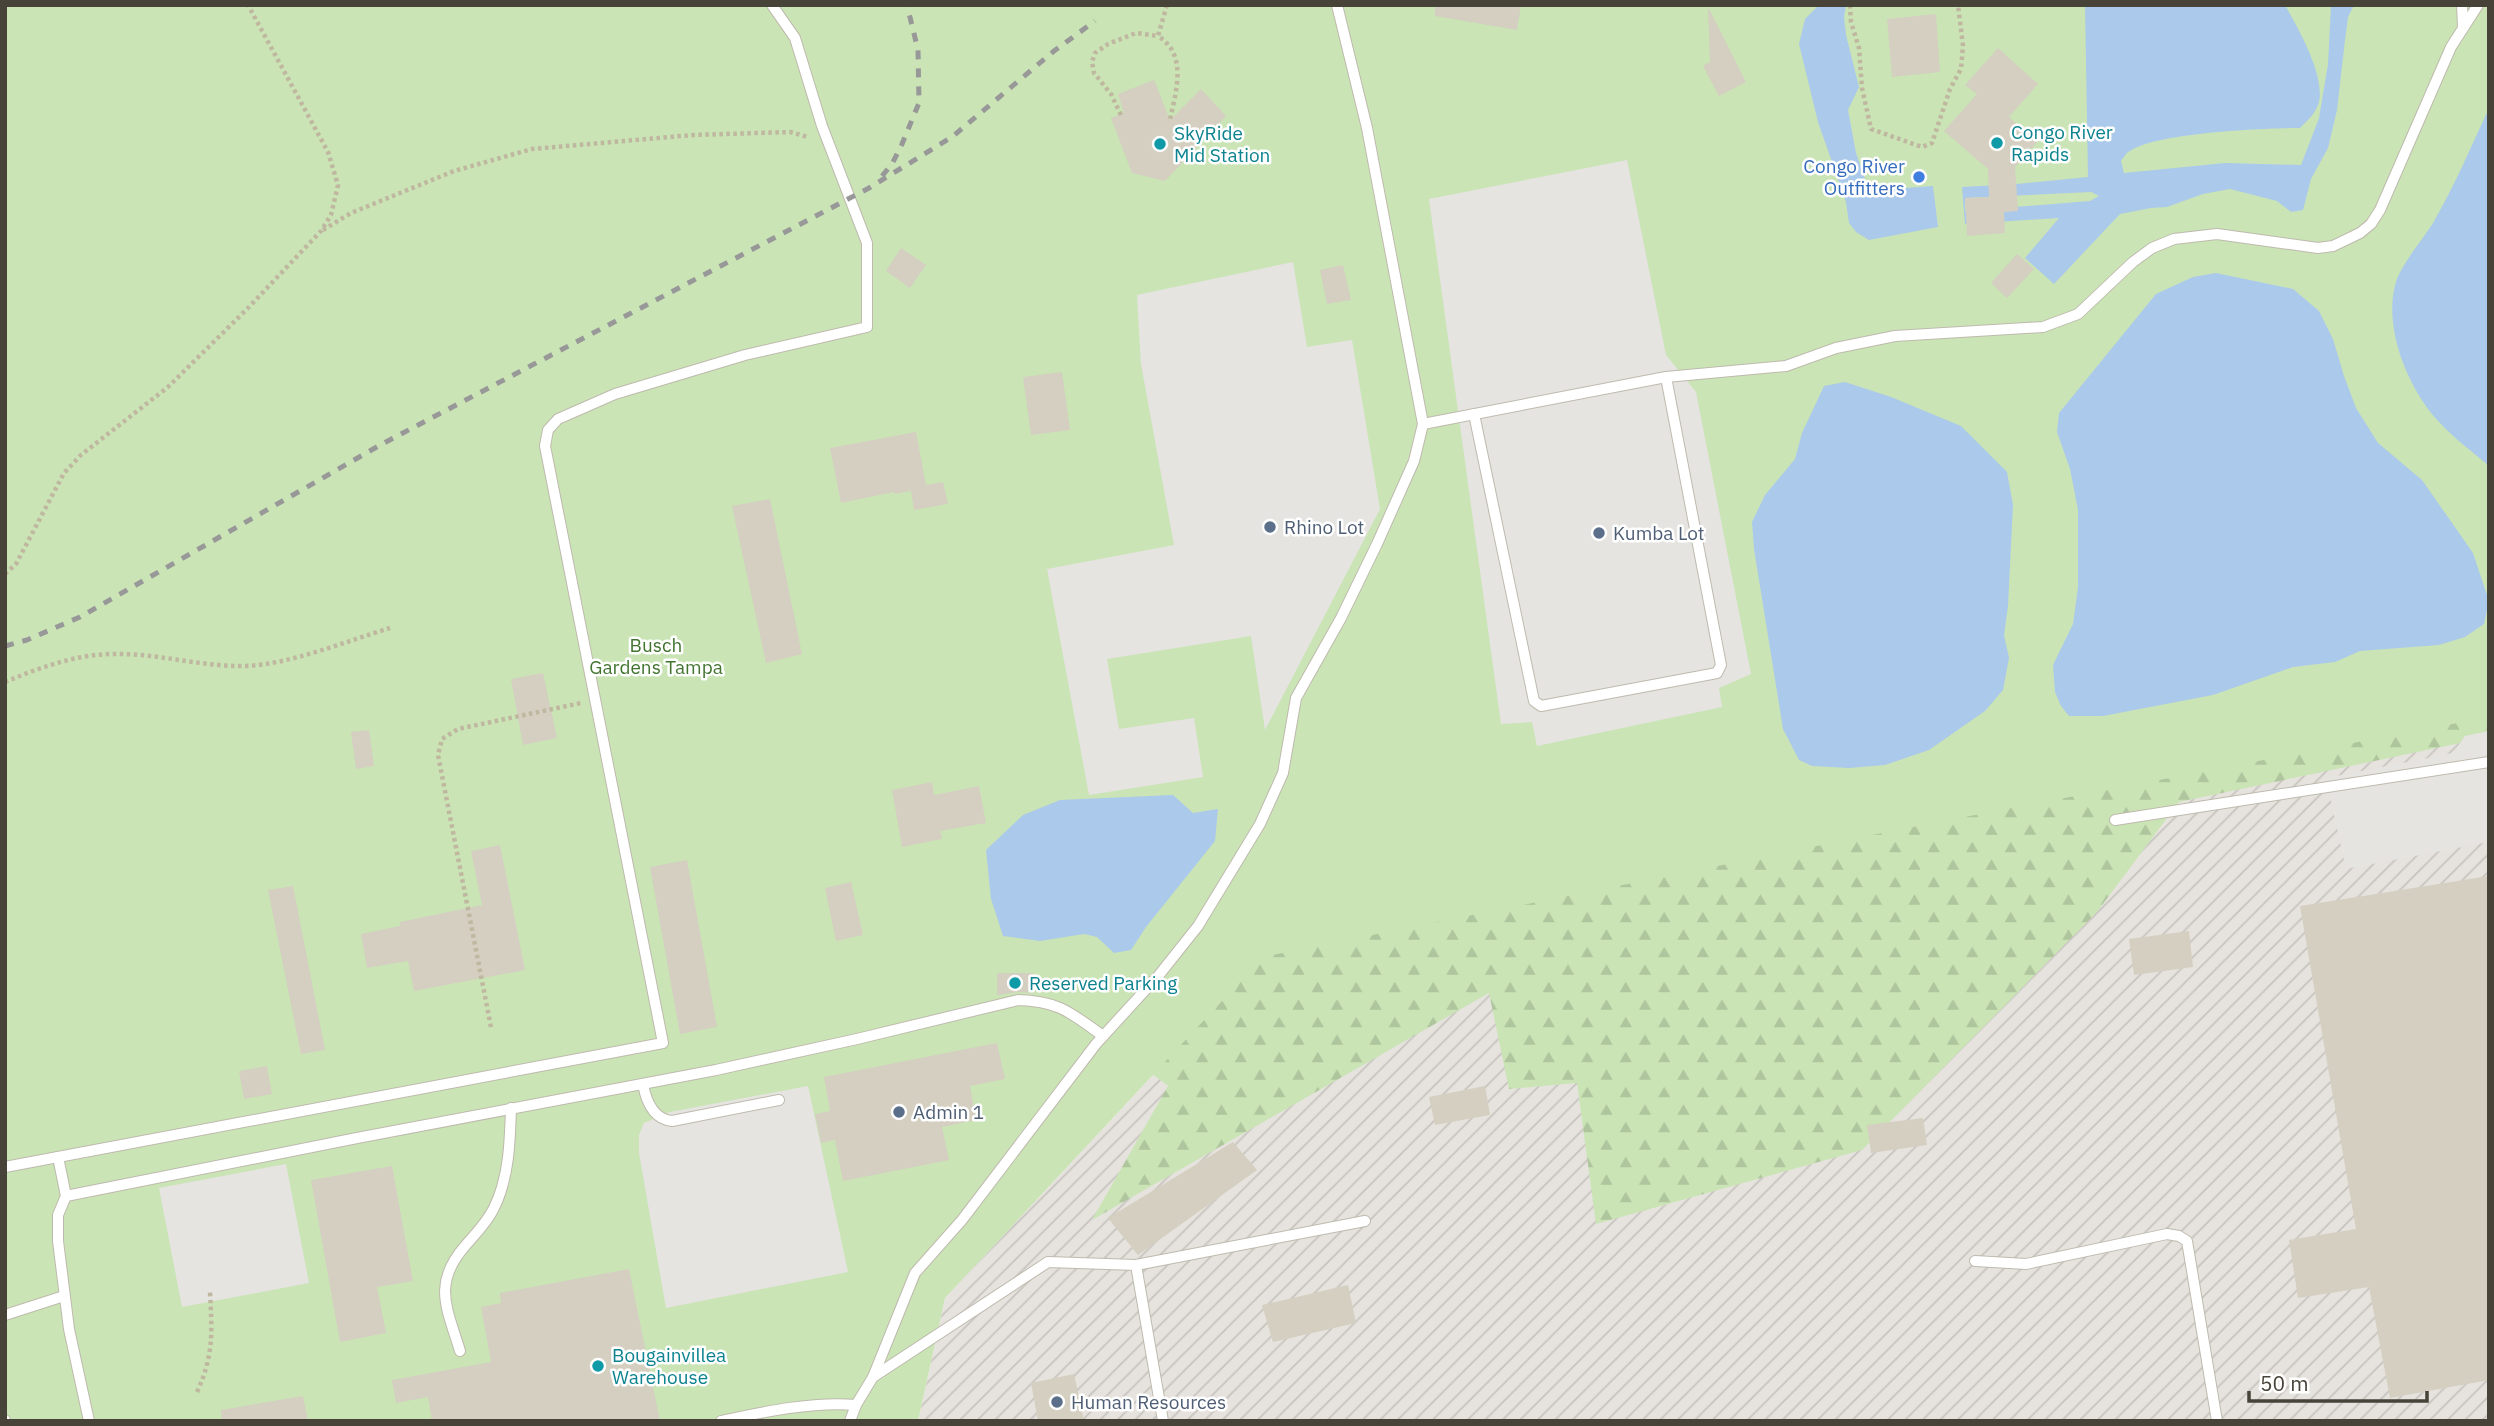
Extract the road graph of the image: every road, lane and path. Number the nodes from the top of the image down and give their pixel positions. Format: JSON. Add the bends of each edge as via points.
{"nodes":[{"id":1,"x":248,"y":5,"type":"edge"},
{"id":2,"x":772,"y":5,"type":"edge"},
{"id":3,"x":1167,"y":5,"type":"edge"},
{"id":4,"x":1337,"y":5,"type":"edge"},
{"id":5,"x":1850,"y":5,"type":"edge"},
{"id":6,"x":1958,"y":5,"type":"edge"},
{"id":7,"x":2462,"y":5,"type":"edge"},
{"id":8,"x":2478,"y":5,"type":"edge"},
{"id":9,"x":2463,"y":27,"type":"junction"},
{"id":10,"x":1158,"y":36,"type":"junction"},
{"id":11,"x":1121,"y":115,"type":"dead end"},
{"id":12,"x":1170,"y":120,"type":"dead end"},
{"id":13,"x":833,"y":156,"type":"junction"},
{"id":14,"x":321,"y":230,"type":"junction"},
{"id":15,"x":1666,"y":377,"type":"junction"},
{"id":16,"x":1474,"y":414,"type":"junction"},
{"id":17,"x":1423,"y":425,"type":"junction"},
{"id":18,"x":5,"y":575,"type":"edge"},
{"id":19,"x":390,"y":628,"type":"dead end"},
{"id":20,"x":5,"y":682,"type":"edge"},
{"id":21,"x":596,"y":699,"type":"junction"},
{"id":22,"x":2489,"y":762,"type":"edge"},
{"id":23,"x":2115,"y":820,"type":"dead end"},
{"id":24,"x":491,"y":1027,"type":"dead end"},
{"id":25,"x":1103,"y":1036,"type":"junction"},
{"id":26,"x":643,"y":1084,"type":"junction"},
{"id":27,"x":779,"y":1100,"type":"dead end"},
{"id":28,"x":511,"y":1108,"type":"junction"},
{"id":29,"x":58,"y":1157,"type":"junction"},
{"id":30,"x":5,"y":1167,"type":"edge"},
{"id":31,"x":66,"y":1196,"type":"junction"},
{"id":32,"x":1365,"y":1221,"type":"dead end"},
{"id":33,"x":1975,"y":1261,"type":"dead end"},
{"id":34,"x":1136,"y":1265,"type":"junction"},
{"id":35,"x":211,"y":1292,"type":"dead end"},
{"id":36,"x":64,"y":1296,"type":"junction"},
{"id":37,"x":5,"y":1315,"type":"edge"},
{"id":38,"x":460,"y":1351,"type":"dead end"},
{"id":39,"x":873,"y":1377,"type":"junction"},
{"id":40,"x":197,"y":1392,"type":"dead end"},
{"id":41,"x":856,"y":1405,"type":"junction"},
{"id":42,"x":758,"y":1417,"type":"edge"},
{"id":43,"x":89,"y":1421,"type":"edge"},
{"id":44,"x":721,"y":1421,"type":"edge"},
{"id":45,"x":850,"y":1421,"type":"edge"},
{"id":46,"x":1163,"y":1421,"type":"edge"},
{"id":47,"x":2217,"y":1421,"type":"edge"}],
"edges":[{"from":1,"to":14,"type":"path","via":[[334,167],[336,197]]},
{"from":2,"to":13,"type":"lane","via":[[795,38]]},
{"from":3,"to":10,"type":"path"},
{"from":4,"to":17,"type":"lane","via":[[1367,128]]},
{"from":5,"to":6,"type":"path","via":[[1871,129],[1922,147],[1932,143],[1961,69]]},
{"from":7,"to":9,"type":"lane"},
{"from":8,"to":9,"type":"lane"},
{"from":9,"to":15,"type":"lane","via":[[2380,209],[2371,224],[2348,240],[2318,248],[2217,234],[2174,239],[2133,262],[2078,314],[2043,327],[1895,336],[1836,348],[1786,366]]},
{"from":10,"to":11,"type":"path","via":[[1136,33],[1096,53],[1094,73]]},
{"from":10,"to":12,"type":"path","via":[[1168,43],[1178,68]]},
{"from":13,"to":14,"type":"path","via":[[815,139],[790,132],[532,149],[454,171]]},
{"from":13,"to":21,"type":"lane","via":[[867,243],[867,327],[745,355],[628,390],[558,419],[548,430],[545,446]]},
{"from":14,"to":18,"type":"path","via":[[168,387],[64,473],[16,564]]},
{"from":15,"to":16,"type":"lane"},
{"from":15,"to":16,"type":"lane","via":[[1721,665],[1717,673],[1541,706],[1534,701]]},
{"from":16,"to":17,"type":"lane"},
{"from":17,"to":25,"type":"lane","via":[[1414,461],[1377,544],[1296,698],[1283,773],[1260,824],[1198,926]]},
{"from":19,"to":20,"type":"path","via":[[249,666],[114,654],[83,656]]},
{"from":21,"to":24,"type":"path","via":[[458,729],[442,738],[438,755]]},
{"from":21,"to":29,"type":"lane","via":[[663,1043]]},
{"from":22,"to":23,"type":"lane"},
{"from":25,"to":26,"type":"lane","via":[[1060,1007],[1043,1000],[1018,1000]]},
{"from":25,"to":39,"type":"lane","via":[[915,1273]]},
{"from":26,"to":27,"type":"lane","via":[[649,1104],[663,1120]]},
{"from":26,"to":28,"type":"lane"},
{"from":28,"to":31,"type":"lane"},
{"from":28,"to":38,"type":"lane","via":[[509,1151],[496,1206],[483,1228],[451,1262],[444,1281],[446,1307]]},
{"from":29,"to":30,"type":"lane"},
{"from":29,"to":31,"type":"lane"},
{"from":31,"to":36,"type":"lane","via":[[58,1214]]},
{"from":32,"to":34,"type":"lane"},
{"from":33,"to":47,"type":"lane","via":[[2026,1264],[2167,1234],[2187,1241]]},
{"from":34,"to":39,"type":"lane","via":[[1048,1262]]},
{"from":34,"to":46,"type":"lane"},
{"from":35,"to":40,"type":"path","via":[[212,1349]]},
{"from":36,"to":37,"type":"lane"},
{"from":36,"to":43,"type":"lane"},
{"from":39,"to":41,"type":"lane"},
{"from":41,"to":42,"type":"lane"},
{"from":41,"to":45,"type":"lane"},
{"from":42,"to":44,"type":"lane"}]}
